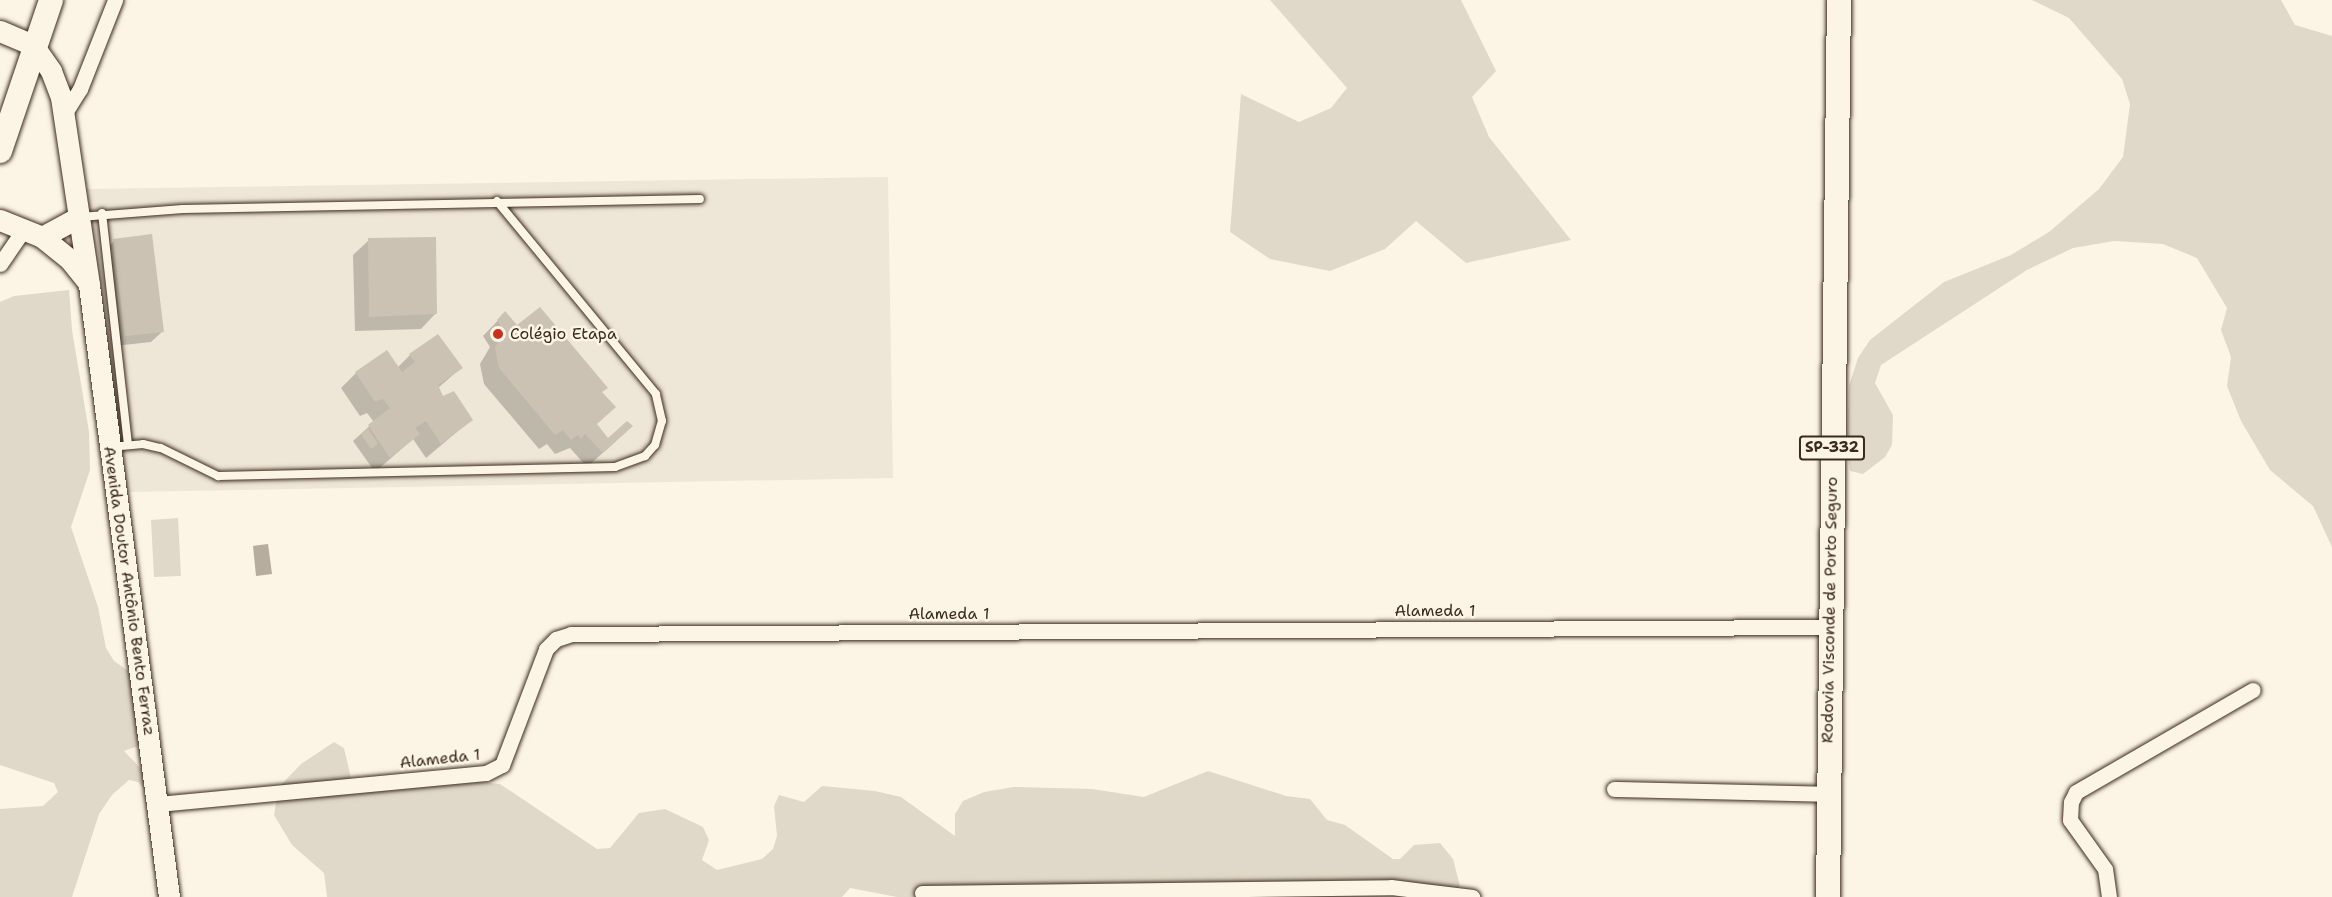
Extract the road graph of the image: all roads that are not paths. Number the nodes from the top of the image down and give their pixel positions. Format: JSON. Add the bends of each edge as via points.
{"nodes":[{"id":1,"x":51,"y":0,"type":"edge"},
{"id":2,"x":115,"y":0,"type":"edge"},
{"id":3,"x":1839,"y":0,"type":"edge"},
{"id":4,"x":0,"y":30,"type":"edge"},
{"id":5,"x":33,"y":45,"type":"junction"},
{"id":6,"x":63,"y":116,"type":"junction"},
{"id":7,"x":0,"y":151,"type":"edge"},
{"id":8,"x":700,"y":200,"type":"dead end"},
{"id":9,"x":497,"y":201,"type":"junction"},
{"id":10,"x":102,"y":213,"type":"junction"},
{"id":11,"x":79,"y":217,"type":"junction"},
{"id":12,"x":0,"y":220,"type":"edge"},
{"id":13,"x":33,"y":233,"type":"junction"},
{"id":14,"x":0,"y":264,"type":"edge"},
{"id":15,"x":89,"y":285,"type":"junction"},
{"id":16,"x":119,"y":446,"type":"junction"},
{"id":17,"x":1828,"y":627,"type":"junction"},
{"id":18,"x":2253,"y":690,"type":"dead end"},
{"id":19,"x":1614,"y":789,"type":"dead end"},
{"id":20,"x":1828,"y":794,"type":"junction"},
{"id":21,"x":158,"y":804,"type":"junction"},
{"id":22,"x":922,"y":892,"type":"dead end"},
{"id":23,"x":169,"y":897,"type":"edge"},
{"id":24,"x":1472,"y":897,"type":"edge"},
{"id":25,"x":1828,"y":897,"type":"edge"},
{"id":26,"x":2109,"y":897,"type":"edge"}],
"edges":[{"from":1,"to":5,"type":"main road"},
{"from":2,"to":6,"type":"street","via":[[80,89]]},
{"from":3,"to":17,"type":"main road","name":"Rodovia Visconde de Porto Seguro","number":"SP-332"},
{"from":4,"to":5,"type":"main road"},
{"from":5,"to":6,"type":"main road","name":"Avenida Doutor Antônio Bento Ferraz","via":[[51,71]]},
{"from":5,"to":7,"type":"main road"},
{"from":6,"to":11,"type":"main road","name":"Avenida Doutor Antônio Bento Ferraz"},
{"from":8,"to":9,"type":"lane"},
{"from":9,"to":10,"type":"lane"},
{"from":9,"to":16,"type":"lane","via":[[656,394],[662,421],[655,445],[645,456],[615,467],[218,476],[161,448]]},
{"from":10,"to":11,"type":"lane"},
{"from":10,"to":16,"type":"lane"},
{"from":11,"to":13,"type":"main road"},
{"from":11,"to":15,"type":"main road","name":"Avenida Doutor Antônio Bento Ferraz"},
{"from":12,"to":13,"type":"main road"},
{"from":13,"to":14,"type":"street"},
{"from":13,"to":15,"type":"main road","via":[[70,260]]},
{"from":15,"to":16,"type":"main road","name":"Avenida Doutor Antônio Bento Ferraz"},
{"from":16,"to":21,"type":"main road","name":"Avenida Doutor Antônio Bento Ferraz"},
{"from":17,"to":20,"type":"main road","name":"Rodovia Visconde de Porto Seguro","number":"SP-332"},
{"from":17,"to":21,"type":"street","name":"Alameda 1","via":[[571,634],[556,639],[546,649],[502,765],[486,774]]},
{"from":18,"to":26,"type":"street","via":[[2076,792],[2070,820],[2105,869]]},
{"from":19,"to":20,"type":"street"},
{"from":20,"to":25,"type":"main road","name":"Rodovia Visconde de Porto Seguro","number":"SP-332"},
{"from":21,"to":23,"type":"main road","name":"Avenida Doutor Antônio Bento Ferraz"},
{"from":22,"to":24,"type":"street","via":[[1390,887]]}]}
